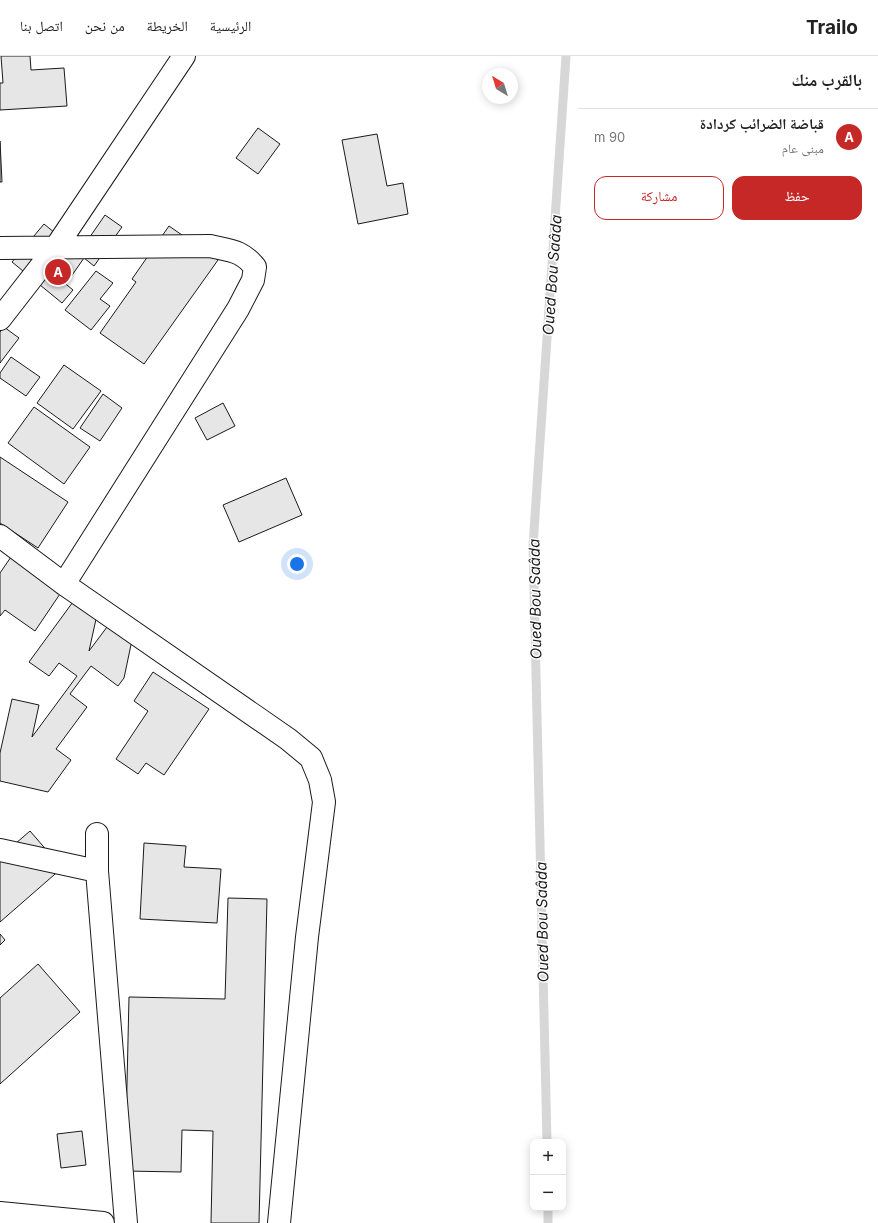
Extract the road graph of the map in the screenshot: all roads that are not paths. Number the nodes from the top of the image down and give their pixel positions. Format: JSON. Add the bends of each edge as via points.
{"nodes":[{"id":1,"x":184,"y":56,"type":"edge"},
{"id":2,"x":56,"y":247,"type":"junction"},
{"id":3,"x":0,"y":248,"type":"edge"},
{"id":4,"x":0,"y":319,"type":"edge"},
{"id":5,"x":0,"y":536,"type":"edge"},
{"id":6,"x":64,"y":584,"type":"junction"},
{"id":7,"x":97,"y":834,"type":"dead end"},
{"id":8,"x":0,"y":850,"type":"edge"},
{"id":9,"x":96,"y":871,"type":"junction"},
{"id":10,"x":0,"y":1213,"type":"edge"},
{"id":11,"x":103,"y":1223,"type":"edge"},
{"id":12,"x":126,"y":1223,"type":"edge"},
{"id":13,"x":279,"y":1223,"type":"edge"}],
"edges":[{"from":1,"to":2,"type":"street"},
{"from":2,"to":3,"type":"street"},
{"from":2,"to":4,"type":"street"},
{"from":2,"to":6,"type":"street","via":[[210,246],[239,252],[255,267],[253,280],[238,309]]},
{"from":5,"to":6,"type":"street"},
{"from":6,"to":13,"type":"street","via":[[288,739],[311,758],[320,780],[324,802],[307,937]]},
{"from":7,"to":9,"type":"street"},
{"from":8,"to":9,"type":"street"},
{"from":9,"to":12,"type":"street"},
{"from":10,"to":11,"type":"street"}]}
